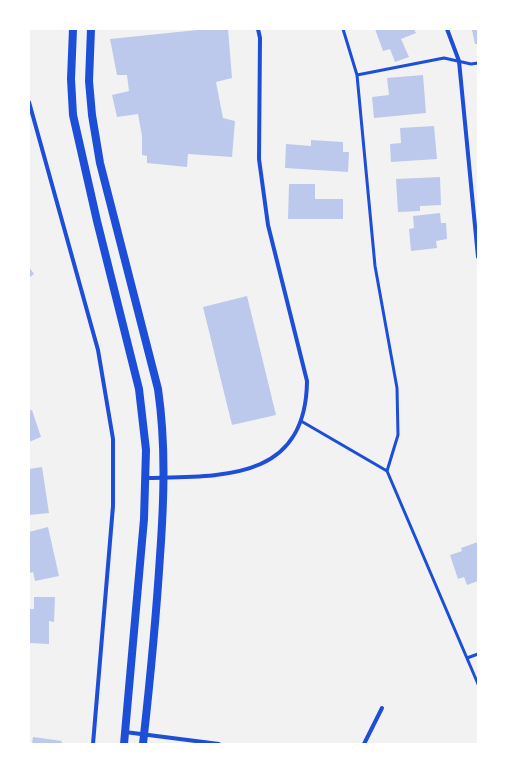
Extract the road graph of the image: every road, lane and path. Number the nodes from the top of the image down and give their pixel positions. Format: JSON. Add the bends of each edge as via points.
{"nodes":[{"id":1,"x":73,"y":29,"type":"edge"},
{"id":2,"x":91,"y":29,"type":"edge"},
{"id":3,"x":258,"y":29,"type":"edge"},
{"id":4,"x":343,"y":29,"type":"edge"},
{"id":5,"x":447,"y":29,"type":"edge"},
{"id":6,"x":459,"y":61,"type":"junction"},
{"id":7,"x":478,"y":63,"type":"edge"},
{"id":8,"x":357,"y":75,"type":"junction"},
{"id":9,"x":29,"y":102,"type":"edge"},
{"id":10,"x":478,"y":258,"type":"edge"},
{"id":11,"x":301,"y":421,"type":"junction"},
{"id":12,"x":388,"y":470,"type":"junction"},
{"id":13,"x":146,"y":478,"type":"junction"},
{"id":14,"x":163,"y":478,"type":"junction"},
{"id":15,"x":478,"y":654,"type":"edge"},
{"id":16,"x":467,"y":658,"type":"junction"},
{"id":17,"x":478,"y":684,"type":"edge"},
{"id":18,"x":382,"y":708,"type":"dead end"},
{"id":19,"x":125,"y":732,"type":"junction"},
{"id":20,"x":144,"y":735,"type":"junction"},
{"id":21,"x":93,"y":744,"type":"edge"},
{"id":22,"x":124,"y":744,"type":"edge"},
{"id":23,"x":143,"y":744,"type":"edge"},
{"id":24,"x":219,"y":744,"type":"edge"},
{"id":25,"x":364,"y":744,"type":"edge"}],
"edges":[{"from":1,"to":13,"type":"main road","via":[[73,115],[139,389],[143,413]]},
{"from":2,"to":14,"type":"main road","via":[[89,81],[92,115],[100,163],[158,389],[163,425]]},
{"from":3,"to":11,"type":"street","via":[[259,159],[268,225],[307,382],[307,399]]},
{"from":4,"to":8,"type":"lane"},
{"from":5,"to":6,"type":"street"},
{"from":6,"to":7,"type":"lane"},
{"from":6,"to":8,"type":"lane","via":[[444,58]]},
{"from":6,"to":10,"type":"street"},
{"from":8,"to":12,"type":"lane","via":[[375,266],[397,388],[398,435]]},
{"from":9,"to":21,"type":"street","via":[[98,350],[113,439],[113,506]]},
{"from":11,"to":12,"type":"lane"},
{"from":11,"to":14,"type":"street","via":[[284,449],[251,469],[225,475]]},
{"from":12,"to":16,"type":"lane"},
{"from":13,"to":14,"type":"street"},
{"from":13,"to":19,"type":"main road"},
{"from":14,"to":20,"type":"main road","via":[[158,581]]},
{"from":15,"to":16,"type":"lane"},
{"from":16,"to":17,"type":"lane"},
{"from":18,"to":25,"type":"street"},
{"from":19,"to":20,"type":"street"},
{"from":19,"to":22,"type":"main road"},
{"from":20,"to":23,"type":"main road"},
{"from":20,"to":24,"type":"street"}]}
